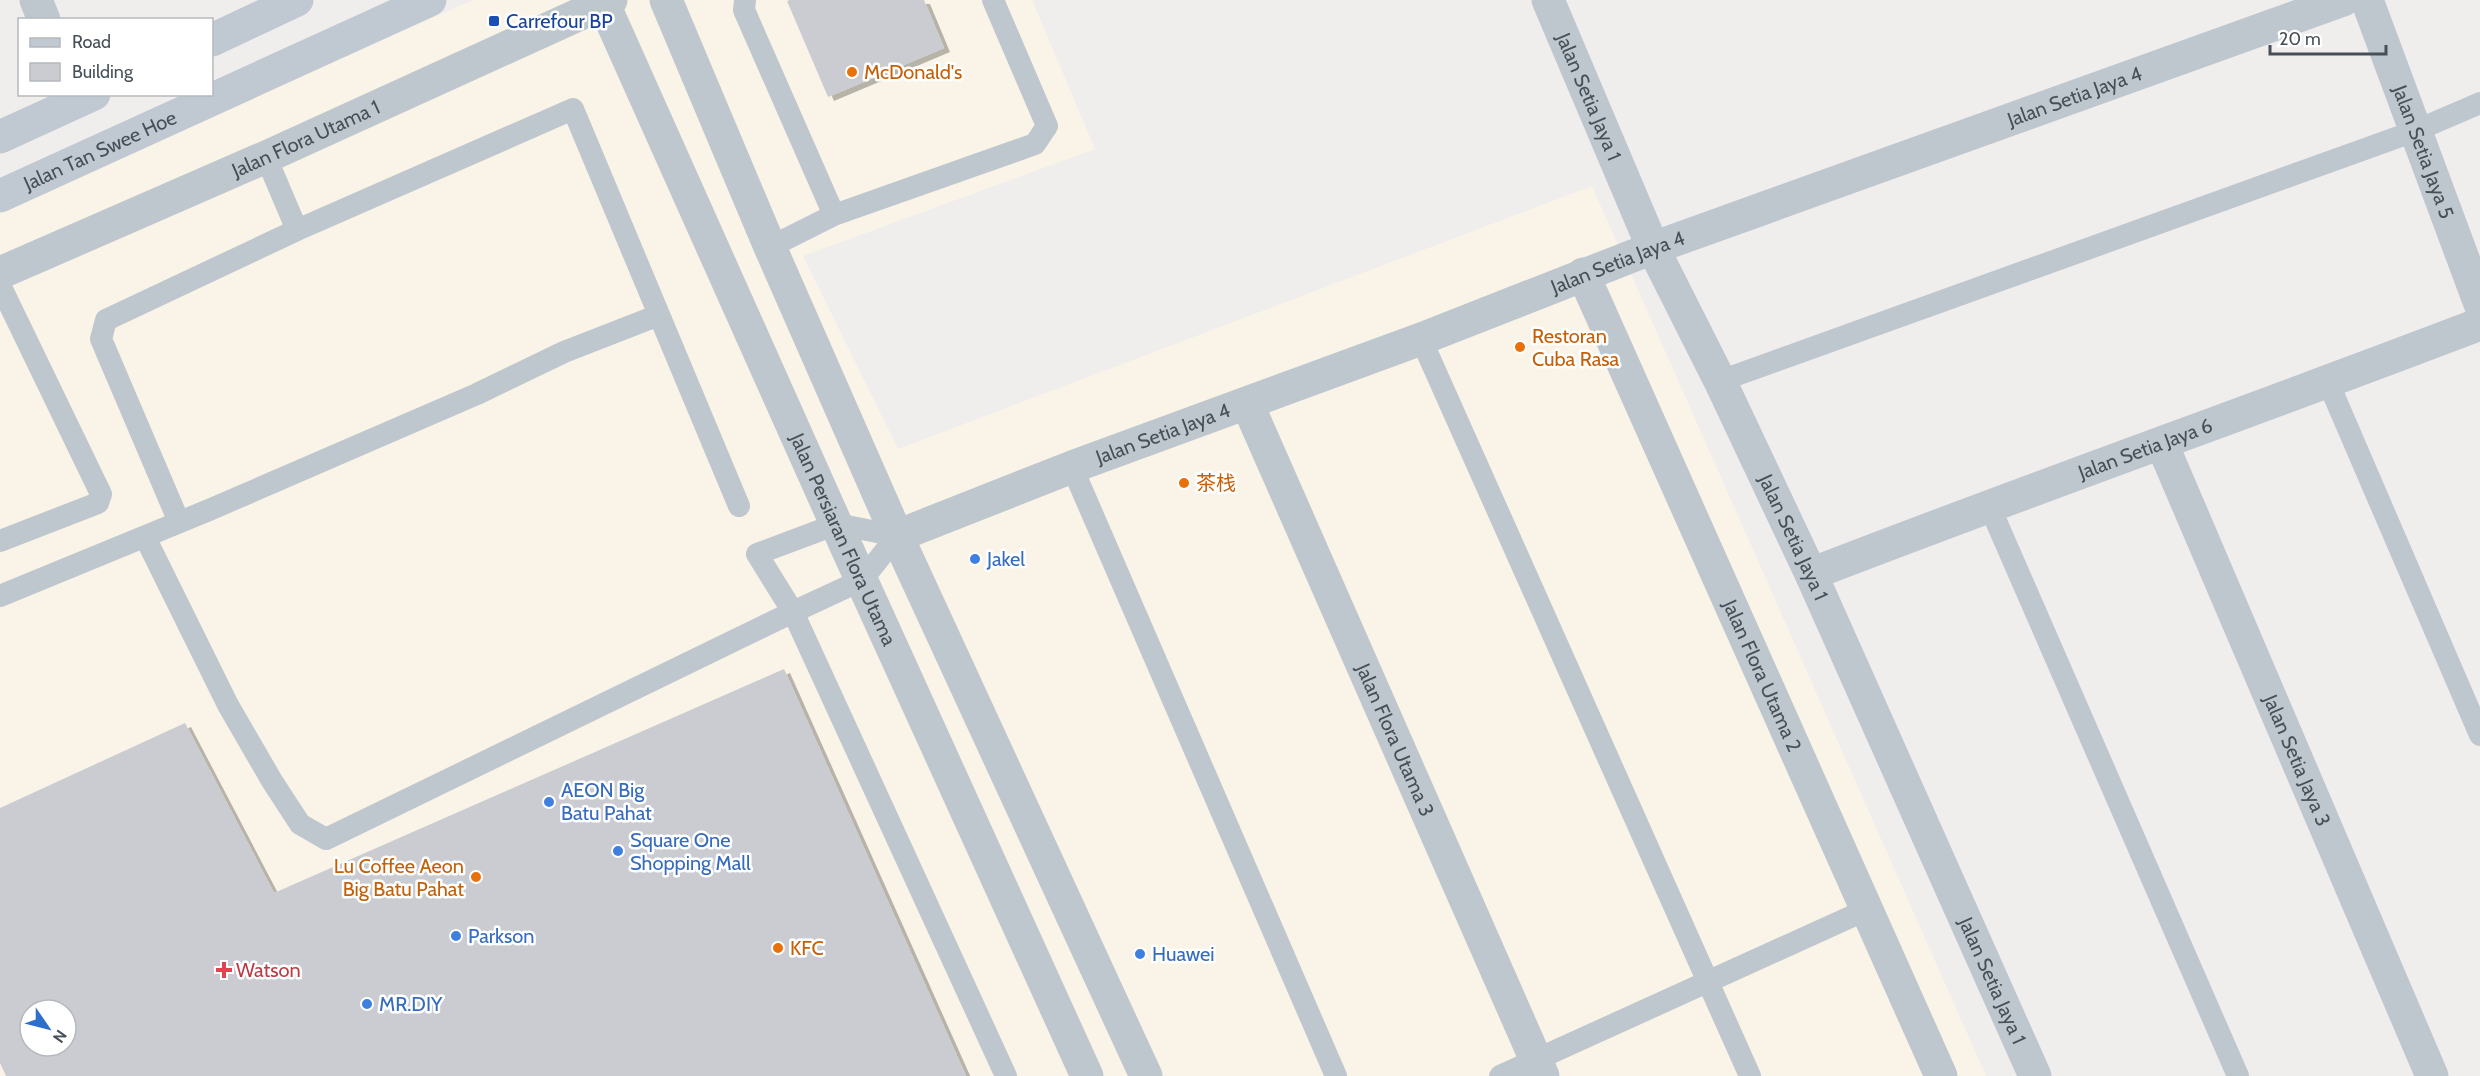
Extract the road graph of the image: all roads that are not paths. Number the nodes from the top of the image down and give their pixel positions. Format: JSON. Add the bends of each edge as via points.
{"nodes":[{"id":1,"x":36,"y":0,"type":"edge"},
{"id":2,"x":297,"y":0,"type":"edge"},
{"id":3,"x":430,"y":0,"type":"edge"},
{"id":4,"x":666,"y":0,"type":"edge"},
{"id":5,"x":746,"y":0,"type":"edge"},
{"id":6,"x":993,"y":0,"type":"edge"},
{"id":7,"x":1548,"y":0,"type":"edge"},
{"id":8,"x":2343,"y":0,"type":"edge"},
{"id":9,"x":2367,"y":0,"type":"edge"},
{"id":10,"x":606,"y":1,"type":"edge"},
{"id":11,"x":43,"y":18,"type":"edge"},
{"id":12,"x":213,"y":40,"type":"edge"},
{"id":13,"x":83,"y":97,"type":"edge"},
{"id":14,"x":2480,"y":103,"type":"edge"},
{"id":15,"x":2415,"y":131,"type":"junction"},
{"id":16,"x":0,"y":137,"type":"edge"},
{"id":17,"x":266,"y":157,"type":"junction"},
{"id":18,"x":0,"y":196,"type":"edge"},
{"id":19,"x":834,"y":215,"type":"junction"},
{"id":20,"x":297,"y":230,"type":"junction"},
{"id":21,"x":770,"y":247,"type":"junction"},
{"id":22,"x":1653,"y":248,"type":"junction"},
{"id":23,"x":0,"y":273,"type":"edge"},
{"id":24,"x":1583,"y":274,"type":"junction"},
{"id":25,"x":0,"y":285,"type":"edge"},
{"id":26,"x":2480,"y":304,"type":"edge"},
{"id":27,"x":659,"y":315,"type":"junction"},
{"id":28,"x":2480,"y":324,"type":"edge"},
{"id":29,"x":1421,"y":339,"type":"junction"},
{"id":30,"x":1720,"y":381,"type":"junction"},
{"id":31,"x":2328,"y":382,"type":"junction"},
{"id":32,"x":1247,"y":403,"type":"junction"},
{"id":33,"x":2162,"y":444,"type":"junction"},
{"id":34,"x":1072,"y":467,"type":"junction"},
{"id":35,"x":1989,"y":505,"type":"junction"},
{"id":36,"x":739,"y":506,"type":"dead end"},
{"id":37,"x":179,"y":522,"type":"junction"},
{"id":38,"x":837,"y":524,"type":"junction"},
{"id":39,"x":897,"y":536,"type":"junction"},
{"id":40,"x":145,"y":537,"type":"junction"},
{"id":41,"x":0,"y":541,"type":"edge"},
{"id":42,"x":1811,"y":574,"type":"junction"},
{"id":43,"x":862,"y":580,"type":"junction"},
{"id":44,"x":0,"y":596,"type":"edge"},
{"id":45,"x":793,"y":612,"type":"junction"},
{"id":46,"x":2480,"y":735,"type":"edge"},
{"id":47,"x":1868,"y":909,"type":"junction"},
{"id":48,"x":1709,"y":981,"type":"junction"},
{"id":49,"x":1540,"y":1068,"type":"edge"},
{"id":50,"x":1006,"y":1076,"type":"edge"},
{"id":51,"x":1087,"y":1076,"type":"edge"},
{"id":52,"x":1146,"y":1076,"type":"edge"},
{"id":53,"x":1336,"y":1076,"type":"edge"},
{"id":54,"x":1500,"y":1076,"type":"edge"},
{"id":55,"x":1750,"y":1076,"type":"edge"},
{"id":56,"x":1941,"y":1076,"type":"edge"},
{"id":57,"x":2035,"y":1076,"type":"edge"},
{"id":58,"x":2238,"y":1076,"type":"edge"},
{"id":59,"x":2432,"y":1076,"type":"edge"}],
"edges":[{"from":1,"to":11,"type":"street"},
{"from":2,"to":12,"type":"main road"},
{"from":3,"to":18,"type":"main road","name":"Jalan Tan Swee Hoe"},
{"from":4,"to":21,"type":"street"},
{"from":5,"to":19,"type":"lane","via":[[744,10]]},
{"from":6,"to":19,"type":"lane","via":[[1047,126],[1041,137],[1035,144]]},
{"from":7,"to":22,"type":"street","name":"Jalan Setia Jaya 1"},
{"from":8,"to":22,"type":"street","name":"Jalan Setia Jaya 4"},
{"from":9,"to":15,"type":"street","name":"Jalan Setia Jaya 5"},
{"from":10,"to":17,"type":"street","name":"Jalan Flora Utama 1"},
{"from":10,"to":38,"type":"street","name":"Jalan Persiaran Flora Utama"},
{"from":13,"to":16,"type":"main road"},
{"from":14,"to":15,"type":"lane"},
{"from":15,"to":26,"type":"street","name":"Jalan Setia Jaya 5"},
{"from":15,"to":30,"type":"lane"},
{"from":17,"to":20,"type":"lane"},
{"from":17,"to":23,"type":"street","name":"Jalan Flora Utama 1"},
{"from":19,"to":21,"type":"lane"},
{"from":20,"to":27,"type":"lane","via":[[573,109]]},
{"from":20,"to":37,"type":"lane","via":[[106,320],[101,339]]},
{"from":21,"to":39,"type":"street"},
{"from":22,"to":24,"type":"street","name":"Jalan Setia Jaya 4"},
{"from":22,"to":30,"type":"street","name":"Jalan Setia Jaya 1"},
{"from":24,"to":29,"type":"street","name":"Jalan Setia Jaya 4"},
{"from":24,"to":47,"type":"street","name":"Jalan Flora Utama 2"},
{"from":25,"to":41,"type":"lane","via":[[101,494],[98,503]]},
{"from":27,"to":36,"type":"lane"},
{"from":27,"to":37,"type":"lane","via":[[564,352],[477,394]]},
{"from":28,"to":31,"type":"street","name":"Jalan Setia Jaya 6"},
{"from":29,"to":32,"type":"street","name":"Jalan Setia Jaya 4"},
{"from":29,"to":48,"type":"lane"},
{"from":30,"to":42,"type":"street","name":"Jalan Setia Jaya 1"},
{"from":31,"to":33,"type":"street","name":"Jalan Setia Jaya 6"},
{"from":31,"to":46,"type":"lane"},
{"from":32,"to":34,"type":"street","name":"Jalan Setia Jaya 4"},
{"from":32,"to":49,"type":"street","name":"Jalan Flora Utama 3"},
{"from":33,"to":35,"type":"street","name":"Jalan Setia Jaya 6"},
{"from":33,"to":59,"type":"street","name":"Jalan Setia Jaya 3"},
{"from":34,"to":39,"type":"street","name":"Jalan Setia Jaya 4"},
{"from":34,"to":53,"type":"lane"},
{"from":35,"to":42,"type":"street","name":"Jalan Setia Jaya 6"},
{"from":35,"to":58,"type":"lane"},
{"from":37,"to":40,"type":"lane"},
{"from":38,"to":39,"type":"lane"},
{"from":38,"to":43,"type":"street","name":"Jalan Persiaran Flora Utama"},
{"from":38,"to":45,"type":"lane","via":[[757,555]]},
{"from":39,"to":43,"type":"lane"},
{"from":39,"to":52,"type":"street"},
{"from":40,"to":44,"type":"lane"},
{"from":40,"to":45,"type":"lane","via":[[228,705],[272,781],[300,824],[327,839]]},
{"from":42,"to":57,"type":"street","name":"Jalan Setia Jaya 1"},
{"from":43,"to":45,"type":"lane"},
{"from":43,"to":51,"type":"street","name":"Jalan Persiaran Flora Utama"},
{"from":45,"to":50,"type":"lane"},
{"from":47,"to":48,"type":"lane"},
{"from":47,"to":56,"type":"street","name":"Jalan Flora Utama 2"},
{"from":48,"to":49,"type":"lane"},
{"from":48,"to":55,"type":"lane"},
{"from":49,"to":54,"type":"lane"}]}
